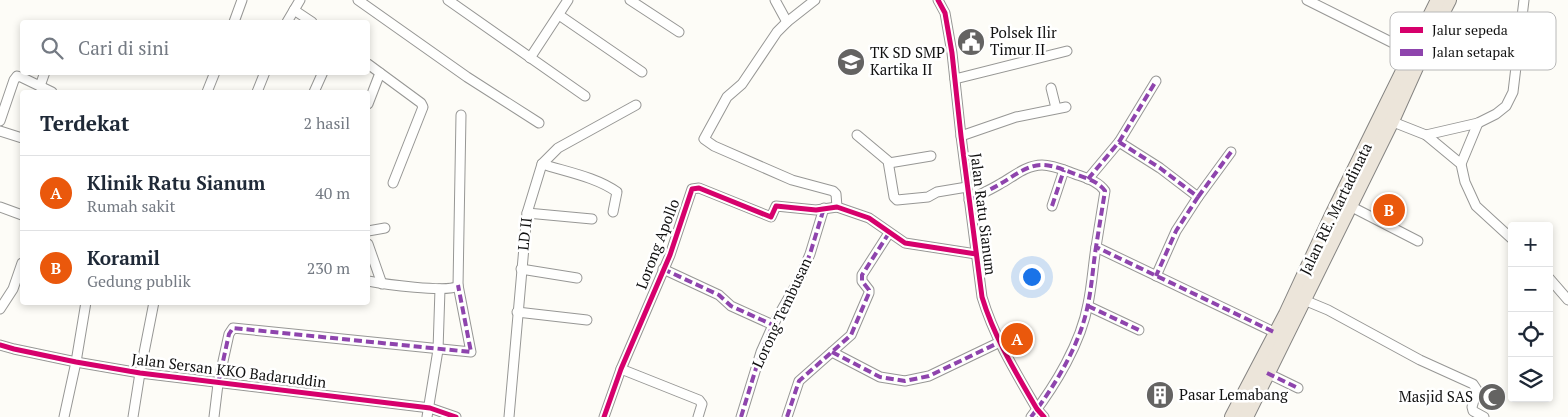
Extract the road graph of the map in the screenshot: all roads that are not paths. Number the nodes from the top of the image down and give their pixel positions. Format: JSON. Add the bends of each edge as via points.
{"nodes":[{"id":1,"x":242,"y":0,"type":"edge"},
{"id":2,"x":300,"y":0,"type":"edge"},
{"id":3,"x":358,"y":0,"type":"edge"},
{"id":4,"x":448,"y":0,"type":"edge"},
{"id":5,"x":568,"y":0,"type":"edge"},
{"id":6,"x":630,"y":0,"type":"edge"},
{"id":7,"x":775,"y":0,"type":"edge"},
{"id":8,"x":815,"y":0,"type":"edge"},
{"id":9,"x":938,"y":0,"type":"edge"},
{"id":10,"x":1307,"y":0,"type":"edge"},
{"id":11,"x":1438,"y":0,"type":"edge"},
{"id":12,"x":1449,"y":0,"type":"edge"},
{"id":13,"x":294,"y":10,"type":"junction"},
{"id":14,"x":1433,"y":12,"type":"edge"},
{"id":15,"x":1442,"y":12,"type":"edge"},
{"id":16,"x":559,"y":15,"type":"junction"},
{"id":17,"x":235,"y":20,"type":"edge"},
{"id":18,"x":288,"y":20,"type":"edge"},
{"id":19,"x":309,"y":20,"type":"edge"},
{"id":20,"x":787,"y":22,"type":"junction"},
{"id":21,"x":679,"y":32,"type":"dead end"},
{"id":22,"x":1390,"y":42,"type":"edge"},
{"id":23,"x":1067,"y":51,"type":"dead end"},
{"id":24,"x":530,"y":58,"type":"junction"},
{"id":25,"x":370,"y":66,"type":"edge"},
{"id":26,"x":1410,"y":70,"type":"edge"},
{"id":27,"x":1516,"y":70,"type":"edge"},
{"id":28,"x":642,"y":72,"type":"dead end"},
{"id":29,"x":380,"y":73,"type":"junction"},
{"id":30,"x":44,"y":75,"type":"edge"},
{"id":31,"x":214,"y":75,"type":"edge"},
{"id":32,"x":264,"y":75,"type":"edge"},
{"id":33,"x":322,"y":75,"type":"edge"},
{"id":34,"x":955,"y":79,"type":"junction"},
{"id":35,"x":1156,"y":81,"type":"dead end"},
{"id":36,"x":40,"y":86,"type":"junction"},
{"id":37,"x":1051,"y":88,"type":"dead end"},
{"id":38,"x":48,"y":90,"type":"edge"},
{"id":39,"x":208,"y":90,"type":"edge"},
{"id":40,"x":258,"y":90,"type":"edge"},
{"id":41,"x":315,"y":90,"type":"edge"},
{"id":42,"x":585,"y":96,"type":"dead end"},
{"id":43,"x":370,"y":99,"type":"edge"},
{"id":44,"x":636,"y":105,"type":"dead end"},
{"id":45,"x":461,"y":115,"type":"dead end"},
{"id":46,"x":1386,"y":119,"type":"junction"},
{"id":47,"x":0,"y":121,"type":"edge"},
{"id":48,"x":1478,"y":122,"type":"junction"},
{"id":49,"x":539,"y":123,"type":"dead end"},
{"id":50,"x":0,"y":131,"type":"edge"},
{"id":51,"x":857,"y":135,"type":"dead end"},
{"id":52,"x":1426,"y":135,"type":"junction"},
{"id":53,"x":961,"y":136,"type":"junction"},
{"id":54,"x":20,"y":137,"type":"edge"},
{"id":55,"x":1119,"y":142,"type":"junction"},
{"id":56,"x":1231,"y":152,"type":"dead end"},
{"id":57,"x":931,"y":156,"type":"dead end"},
{"id":58,"x":889,"y":163,"type":"junction"},
{"id":59,"x":542,"y":164,"type":"junction"},
{"id":60,"x":1462,"y":164,"type":"junction"},
{"id":61,"x":1064,"y":170,"type":"junction"},
{"id":62,"x":1088,"y":179,"type":"junction"},
{"id":63,"x":393,"y":183,"type":"dead end"},
{"id":64,"x":967,"y":187,"type":"junction"},
{"id":65,"x":1198,"y":196,"type":"junction"},
{"id":66,"x":969,"y":200,"type":"junction"},
{"id":67,"x":1052,"y":206,"type":"dead end"},
{"id":68,"x":1350,"y":206,"type":"junction"},
{"id":69,"x":0,"y":207,"type":"edge"},
{"id":70,"x":837,"y":207,"type":"junction"},
{"id":71,"x":824,"y":208,"type":"junction"},
{"id":72,"x":613,"y":212,"type":"dead end"},
{"id":73,"x":526,"y":213,"type":"junction"},
{"id":74,"x":20,"y":214,"type":"edge"},
{"id":75,"x":592,"y":219,"type":"dead end"},
{"id":76,"x":385,"y":228,"type":"dead end"},
{"id":77,"x":370,"y":231,"type":"edge"},
{"id":78,"x":889,"y":233,"type":"junction"},
{"id":79,"x":1508,"y":235,"type":"edge"},
{"id":80,"x":1418,"y":241,"type":"dead end"},
{"id":81,"x":1096,"y":247,"type":"junction"},
{"id":82,"x":370,"y":250,"type":"edge"},
{"id":83,"x":976,"y":254,"type":"junction"},
{"id":84,"x":20,"y":269,"type":"edge"},
{"id":85,"x":521,"y":269,"type":"junction"},
{"id":86,"x":663,"y":269,"type":"junction"},
{"id":87,"x":1156,"y":276,"type":"junction"},
{"id":88,"x":577,"y":278,"type":"dead end"},
{"id":89,"x":370,"y":281,"type":"edge"},
{"id":90,"x":1553,"y":283,"type":"edge"},
{"id":91,"x":382,"y":284,"type":"junction"},
{"id":92,"x":458,"y":285,"type":"junction"},
{"id":93,"x":440,"y":289,"type":"junction"},
{"id":94,"x":1304,"y":300,"type":"junction"},
{"id":95,"x":1568,"y":300,"type":"edge"},
{"id":96,"x":86,"y":305,"type":"edge"},
{"id":97,"x":153,"y":305,"type":"edge"},
{"id":98,"x":1088,"y":306,"type":"junction"},
{"id":99,"x":0,"y":309,"type":"edge"},
{"id":100,"x":517,"y":312,"type":"junction"},
{"id":101,"x":587,"y":320,"type":"dead end"},
{"id":102,"x":773,"y":325,"type":"junction"},
{"id":103,"x":1139,"y":330,"type":"dead end"},
{"id":104,"x":1276,"y":333,"type":"junction"},
{"id":105,"x":1000,"y":342,"type":"junction"},
{"id":106,"x":0,"y":345,"type":"edge"},
{"id":107,"x":438,"y":350,"type":"junction"},
{"id":108,"x":832,"y":352,"type":"junction"},
{"id":109,"x":76,"y":362,"type":"junction"},
{"id":110,"x":621,"y":369,"type":"junction"},
{"id":111,"x":140,"y":373,"type":"junction"},
{"id":112,"x":1267,"y":373,"type":"junction"},
{"id":113,"x":218,"y":384,"type":"junction"},
{"id":114,"x":1298,"y":388,"type":"dead end"},
{"id":115,"x":1037,"y":409,"type":"junction"},
{"id":116,"x":428,"y":413,"type":"edge"},
{"id":117,"x":64,"y":417,"type":"edge"},
{"id":118,"x":134,"y":417,"type":"edge"},
{"id":119,"x":214,"y":417,"type":"edge"},
{"id":120,"x":456,"y":417,"type":"edge"},
{"id":121,"x":509,"y":417,"type":"edge"},
{"id":122,"x":604,"y":417,"type":"edge"},
{"id":123,"x":698,"y":417,"type":"edge"},
{"id":124,"x":741,"y":417,"type":"edge"},
{"id":125,"x":787,"y":417,"type":"edge"},
{"id":126,"x":1031,"y":417,"type":"edge"},
{"id":127,"x":1044,"y":417,"type":"edge"},
{"id":128,"x":1232,"y":417,"type":"edge"},
{"id":129,"x":1246,"y":417,"type":"edge"},
{"id":130,"x":1484,"y":417,"type":"edge"}],
"edges":[{"from":1,"to":17,"type":"street"},
{"from":2,"to":13,"type":"street"},
{"from":3,"to":49,"type":"street"},
{"from":4,"to":24,"type":"street"},
{"from":5,"to":16,"type":"street"},
{"from":6,"to":21,"type":"street"},
{"from":7,"to":20,"type":"street"},
{"from":8,"to":20,"type":"street"},
{"from":9,"to":34,"type":"street","name":"Jalan Ratu Sianum","via":[[945,12]]},
{"from":10,"to":22,"type":"street"},
{"from":11,"to":14,"type":"highway","name":"Jalan RE. Martadinata"},
{"from":12,"to":15,"type":"highway"},
{"from":13,"to":18,"type":"street"},
{"from":13,"to":19,"type":"street"},
{"from":16,"to":24,"type":"street"},
{"from":16,"to":28,"type":"street"},
{"from":20,"to":70,"type":"street","via":[[742,84],[727,97],[704,139],[776,173],[833,191]]},
{"from":23,"to":34,"type":"street"},
{"from":24,"to":42,"type":"street"},
{"from":25,"to":29,"type":"street"},
{"from":26,"to":46,"type":"highway","name":"Jalan RE. Martadinata"},
{"from":27,"to":48,"type":"street","via":[[1513,92],[1506,106]]},
{"from":29,"to":43,"type":"street"},
{"from":29,"to":63,"type":"street","via":[[423,107]]},
{"from":30,"to":36,"type":"street"},
{"from":31,"to":39,"type":"street"},
{"from":32,"to":40,"type":"street"},
{"from":33,"to":41,"type":"street"},
{"from":34,"to":53,"type":"street","name":"Jalan Ratu Sianum"},
{"from":35,"to":55,"type":"street"},
{"from":36,"to":38,"type":"street"},
{"from":36,"to":47,"type":"street","via":[[19,76],[15,78]]},
{"from":37,"to":53,"type":"street","via":[[1061,108],[1016,118]]},
{"from":44,"to":59,"type":"street","name":"LD II","via":[[558,148]]},
{"from":45,"to":92,"type":"street"},
{"from":46,"to":52,"type":"street"},
{"from":46,"to":68,"type":"highway"},
{"from":46,"to":104,"type":"highway","name":"Jalan RE. Martadinata"},
{"from":48,"to":52,"type":"street"},
{"from":48,"to":60,"type":"street"},
{"from":50,"to":54,"type":"street"},
{"from":51,"to":58,"type":"street","via":[[885,156]]},
{"from":52,"to":60,"type":"street"},
{"from":53,"to":64,"type":"street","name":"Jalan Ratu Sianum"},
{"from":55,"to":62,"type":"street"},
{"from":55,"to":65,"type":"street"},
{"from":56,"to":65,"type":"street"},
{"from":57,"to":58,"type":"street"},
{"from":58,"to":64,"type":"street","via":[[896,200],[928,197],[936,192]]},
{"from":59,"to":72,"type":"street","via":[[612,188],[617,192]]},
{"from":59,"to":73,"type":"street","name":"LD II"},
{"from":60,"to":79,"type":"street","via":[[1476,206]]},
{"from":61,"to":62,"type":"street"},
{"from":61,"to":66,"type":"street","via":[[1050,165],[1032,166]]},
{"from":61,"to":67,"type":"street"},
{"from":62,"to":81,"type":"street","via":[[1105,191]]},
{"from":64,"to":66,"type":"street","name":"Jalan Ratu Sianum"},
{"from":65,"to":87,"type":"street","via":[[1176,231]]},
{"from":66,"to":83,"type":"street","name":"Jalan Ratu Sianum"},
{"from":68,"to":80,"type":"street"},
{"from":68,"to":94,"type":"highway"},
{"from":69,"to":74,"type":"street"},
{"from":70,"to":71,"type":"street"},
{"from":70,"to":78,"type":"street","via":[[869,218]]},
{"from":71,"to":86,"type":"street","name":"Lorong Apollo","via":[[805,210],[776,206],[771,217],[694,188]]},
{"from":71,"to":102,"type":"street","name":"Lorong Tembusan","via":[[800,278]]},
{"from":73,"to":75,"type":"street"},
{"from":73,"to":85,"type":"street","name":"LD II"},
{"from":76,"to":77,"type":"street"},
{"from":78,"to":83,"type":"street","via":[[905,243]]},
{"from":78,"to":108,"type":"street","via":[[862,275],[862,282],[869,293],[854,329]]},
{"from":81,"to":87,"type":"street"},
{"from":81,"to":98,"type":"street"},
{"from":82,"to":91,"type":"street"},
{"from":83,"to":105,"type":"street","name":"Jalan Ratu Sianum","via":[[982,297]]},
{"from":84,"to":99,"type":"street","via":[[13,289]]},
{"from":85,"to":88,"type":"street"},
{"from":85,"to":100,"type":"street","name":"LD II"},
{"from":86,"to":102,"type":"street"},
{"from":86,"to":110,"type":"street","name":"Lorong Apollo"},
{"from":87,"to":104,"type":"street"},
{"from":89,"to":91,"type":"street"},
{"from":90,"to":95,"type":"street"},
{"from":91,"to":93,"type":"street"},
{"from":92,"to":93,"type":"street"},
{"from":92,"to":107,"type":"street","via":[[471,352]]},
{"from":93,"to":107,"type":"street"},
{"from":94,"to":112,"type":"highway"},
{"from":94,"to":130,"type":"street","via":[[1473,384],[1476,390],[1473,411]]},
{"from":96,"to":109,"type":"street"},
{"from":97,"to":111,"type":"street"},
{"from":98,"to":103,"type":"street"},
{"from":98,"to":115,"type":"street","via":[[1066,364]]},
{"from":100,"to":101,"type":"street"},
{"from":100,"to":121,"type":"street","name":"LD II"},
{"from":102,"to":124,"type":"street","name":"Lorong Tembusan"},
{"from":104,"to":128,"type":"highway","name":"Jalan RE. Martadinata"},
{"from":105,"to":108,"type":"street","via":[[928,376],[905,381],[880,377]]},
{"from":105,"to":115,"type":"street","name":"Jalan Ratu Sianum"},
{"from":106,"to":109,"type":"street","name":"Jalan Sersan KKO Badaruddin"},
{"from":107,"to":113,"type":"street","via":[[233,328],[228,334]]},
{"from":107,"to":116,"type":"street"},
{"from":108,"to":125,"type":"street","via":[[799,381]]},
{"from":109,"to":111,"type":"street","name":"Jalan Sersan KKO Badaruddin"},
{"from":109,"to":117,"type":"street"},
{"from":110,"to":122,"type":"street","name":"Lorong Apollo"},
{"from":110,"to":123,"type":"street","via":[[699,400],[702,404]]},
{"from":111,"to":113,"type":"street","name":"Jalan Sersan KKO Badaruddin"},
{"from":111,"to":118,"type":"street"},
{"from":112,"to":114,"type":"street"},
{"from":112,"to":129,"type":"highway"},
{"from":113,"to":116,"type":"street","name":"Jalan Sersan KKO Badaruddin"},
{"from":113,"to":119,"type":"street"},
{"from":115,"to":126,"type":"street"},
{"from":115,"to":127,"type":"street","name":"Jalan Ratu Sianum"},
{"from":116,"to":120,"type":"street","name":"Jalan Sersan KKO Badaruddin"}]}
